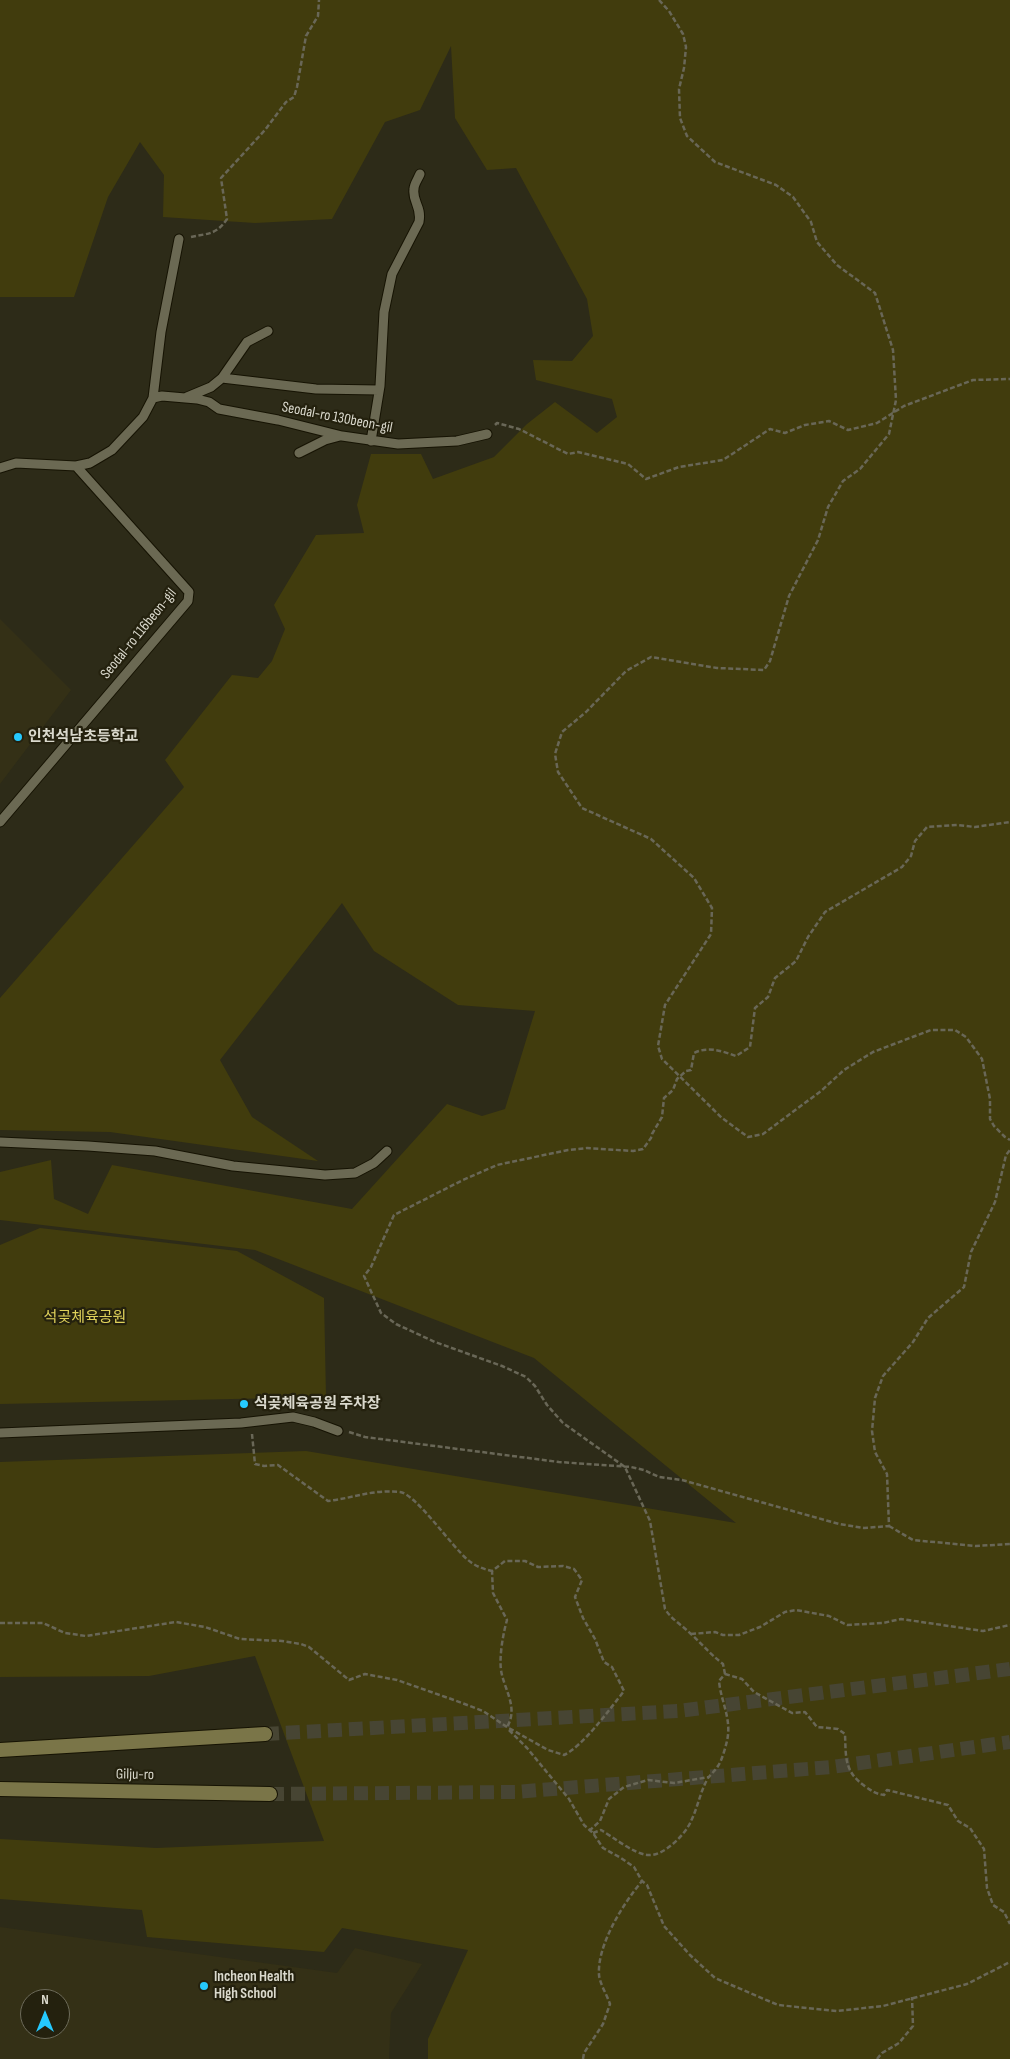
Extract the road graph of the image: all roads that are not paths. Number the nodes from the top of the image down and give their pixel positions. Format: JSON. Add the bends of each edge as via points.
{"nodes":[{"id":1,"x":420,"y":174,"type":"dead end"},
{"id":2,"x":179,"y":239,"type":"road end"},
{"id":3,"x":268,"y":331,"type":"dead end"},
{"id":4,"x":222,"y":378,"type":"junction"},
{"id":5,"x":379,"y":390,"type":"junction"},
{"id":6,"x":153,"y":398,"type":"junction"},
{"id":7,"x":185,"y":398,"type":"junction"},
{"id":8,"x":487,"y":434,"type":"road end"},
{"id":9,"x":342,"y":436,"type":"junction"},
{"id":10,"x":371,"y":441,"type":"junction"},
{"id":11,"x":298,"y":453,"type":"dead end"},
{"id":12,"x":76,"y":466,"type":"junction"},
{"id":13,"x":0,"y":468,"type":"edge"},
{"id":14,"x":0,"y":822,"type":"edge"},
{"id":15,"x":0,"y":1142,"type":"edge"},
{"id":16,"x":387,"y":1151,"type":"dead end"},
{"id":17,"x":338,"y":1430,"type":"road end"},
{"id":18,"x":0,"y":1433,"type":"edge"},
{"id":19,"x":265,"y":1734,"type":"tunnel mouth"},
{"id":20,"x":0,"y":1750,"type":"edge"},
{"id":21,"x":0,"y":1789,"type":"edge"},
{"id":22,"x":270,"y":1794,"type":"tunnel mouth"}],
"edges":[{"from":1,"to":5,"type":"lane","via":[[414,197],[421,213],[392,274],[384,312]]},
{"from":2,"to":6,"type":"lane","via":[[160,332]]},
{"from":3,"to":4,"type":"lane","name":"Seodal-ro 130beon-gil","via":[[247,342]]},
{"from":4,"to":5,"type":"lane","name":"Seodal-ro 130beon-gil","via":[[316,388]]},
{"from":4,"to":7,"type":"lane","name":"Seodal-ro 130beon-gil","via":[[211,387]]},
{"from":5,"to":10,"type":"lane"},
{"from":6,"to":7,"type":"lane","name":"Seodal-ro 130beon-gil"},
{"from":6,"to":12,"type":"lane","via":[[143,417],[112,450],[90,463]]},
{"from":7,"to":9,"type":"lane","name":"Seodal-ro 130beon-gil","via":[[209,402],[219,409]]},
{"from":8,"to":10,"type":"lane","name":"Seodal-ro 130beon-gil","via":[[457,441],[398,444]]},
{"from":9,"to":10,"type":"lane","name":"Seodal-ro 130beon-gil"},
{"from":9,"to":11,"type":"lane"},
{"from":12,"to":13,"type":"lane","via":[[16,462]]},
{"from":12,"to":14,"type":"lane","name":"Seodal-ro 116beon-gil","via":[[190,592],[188,601]]},
{"from":15,"to":16,"type":"lane","via":[[155,1151],[233,1166],[325,1175],[355,1173],[374,1163]]},
{"from":17,"to":18,"type":"lane","via":[[292,1417],[251,1422]]},
{"from":19,"to":20,"type":"main road"},
{"from":21,"to":22,"type":"main road","name":"Gilju-ro"}]}
